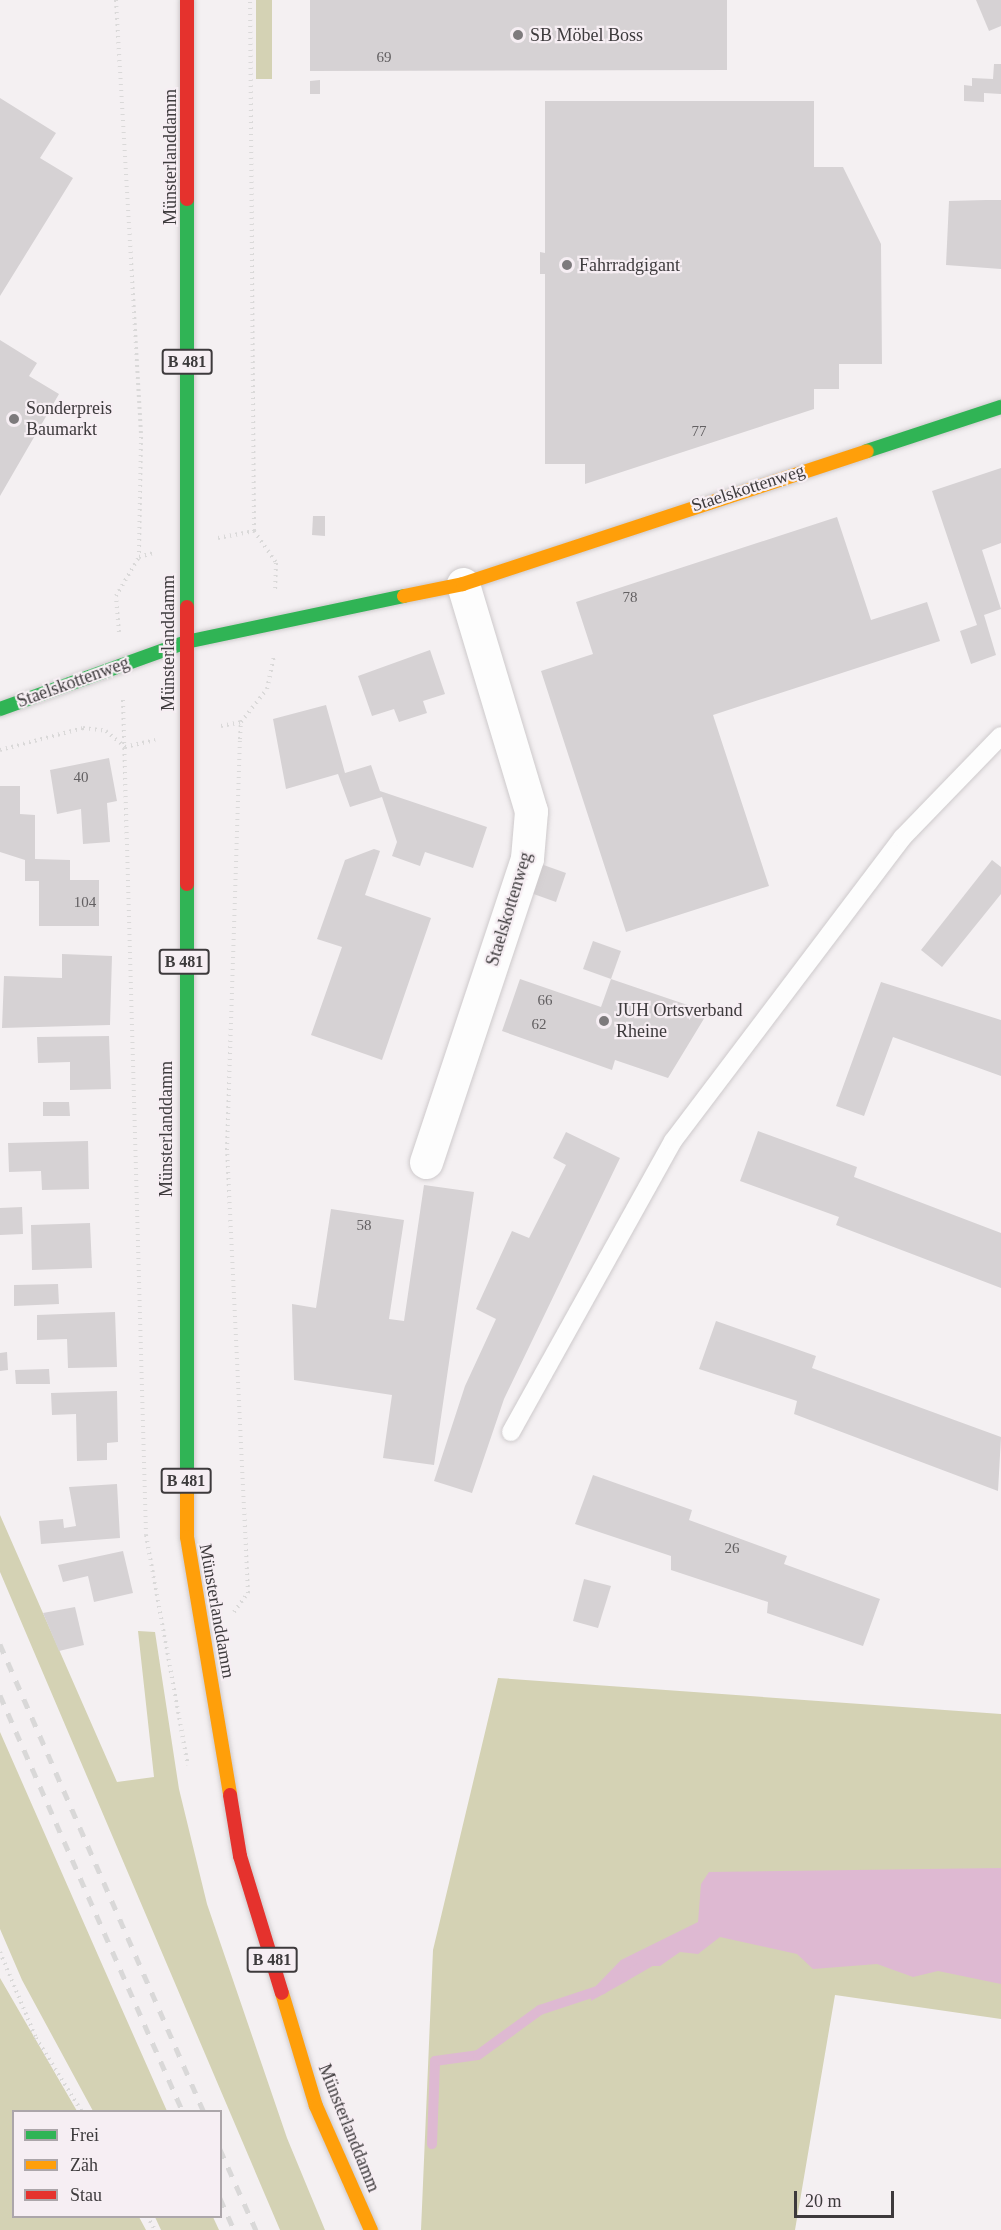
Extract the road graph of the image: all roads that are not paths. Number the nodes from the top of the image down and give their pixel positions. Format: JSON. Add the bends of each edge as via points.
{"nodes":[{"id":1,"x":187,"y":0,"type":"edge"},
{"id":2,"x":1001,"y":407,"type":"edge"},
{"id":3,"x":463,"y":584,"type":"junction"},
{"id":4,"x":186,"y":642,"type":"junction"},
{"id":5,"x":0,"y":709,"type":"edge"},
{"id":6,"x":1001,"y":736,"type":"edge"},
{"id":7,"x":426,"y":1162,"type":"dead end"},
{"id":8,"x":511,"y":1432,"type":"dead end"},
{"id":9,"x":371,"y":2230,"type":"edge"}],
"edges":[{"from":1,"to":4,"type":"main road","name":"Münsterlanddamm","number":"B 481"},
{"from":2,"to":3,"type":"main road","name":"Staelskottenweg"},
{"from":3,"to":4,"type":"main road","name":"Staelskottenweg"},
{"from":3,"to":7,"type":"street","name":"Staelskottenweg","via":[[531,812],[527,858]]},
{"from":4,"to":5,"type":"main road","name":"Staelskottenweg"},
{"from":4,"to":9,"type":"main road","name":"Münsterlanddamm","number":"B 481","via":[[187,1537],[240,1856],[316,2106]]},
{"from":6,"to":8,"type":"lane","via":[[903,838],[673,1142]]}]}
